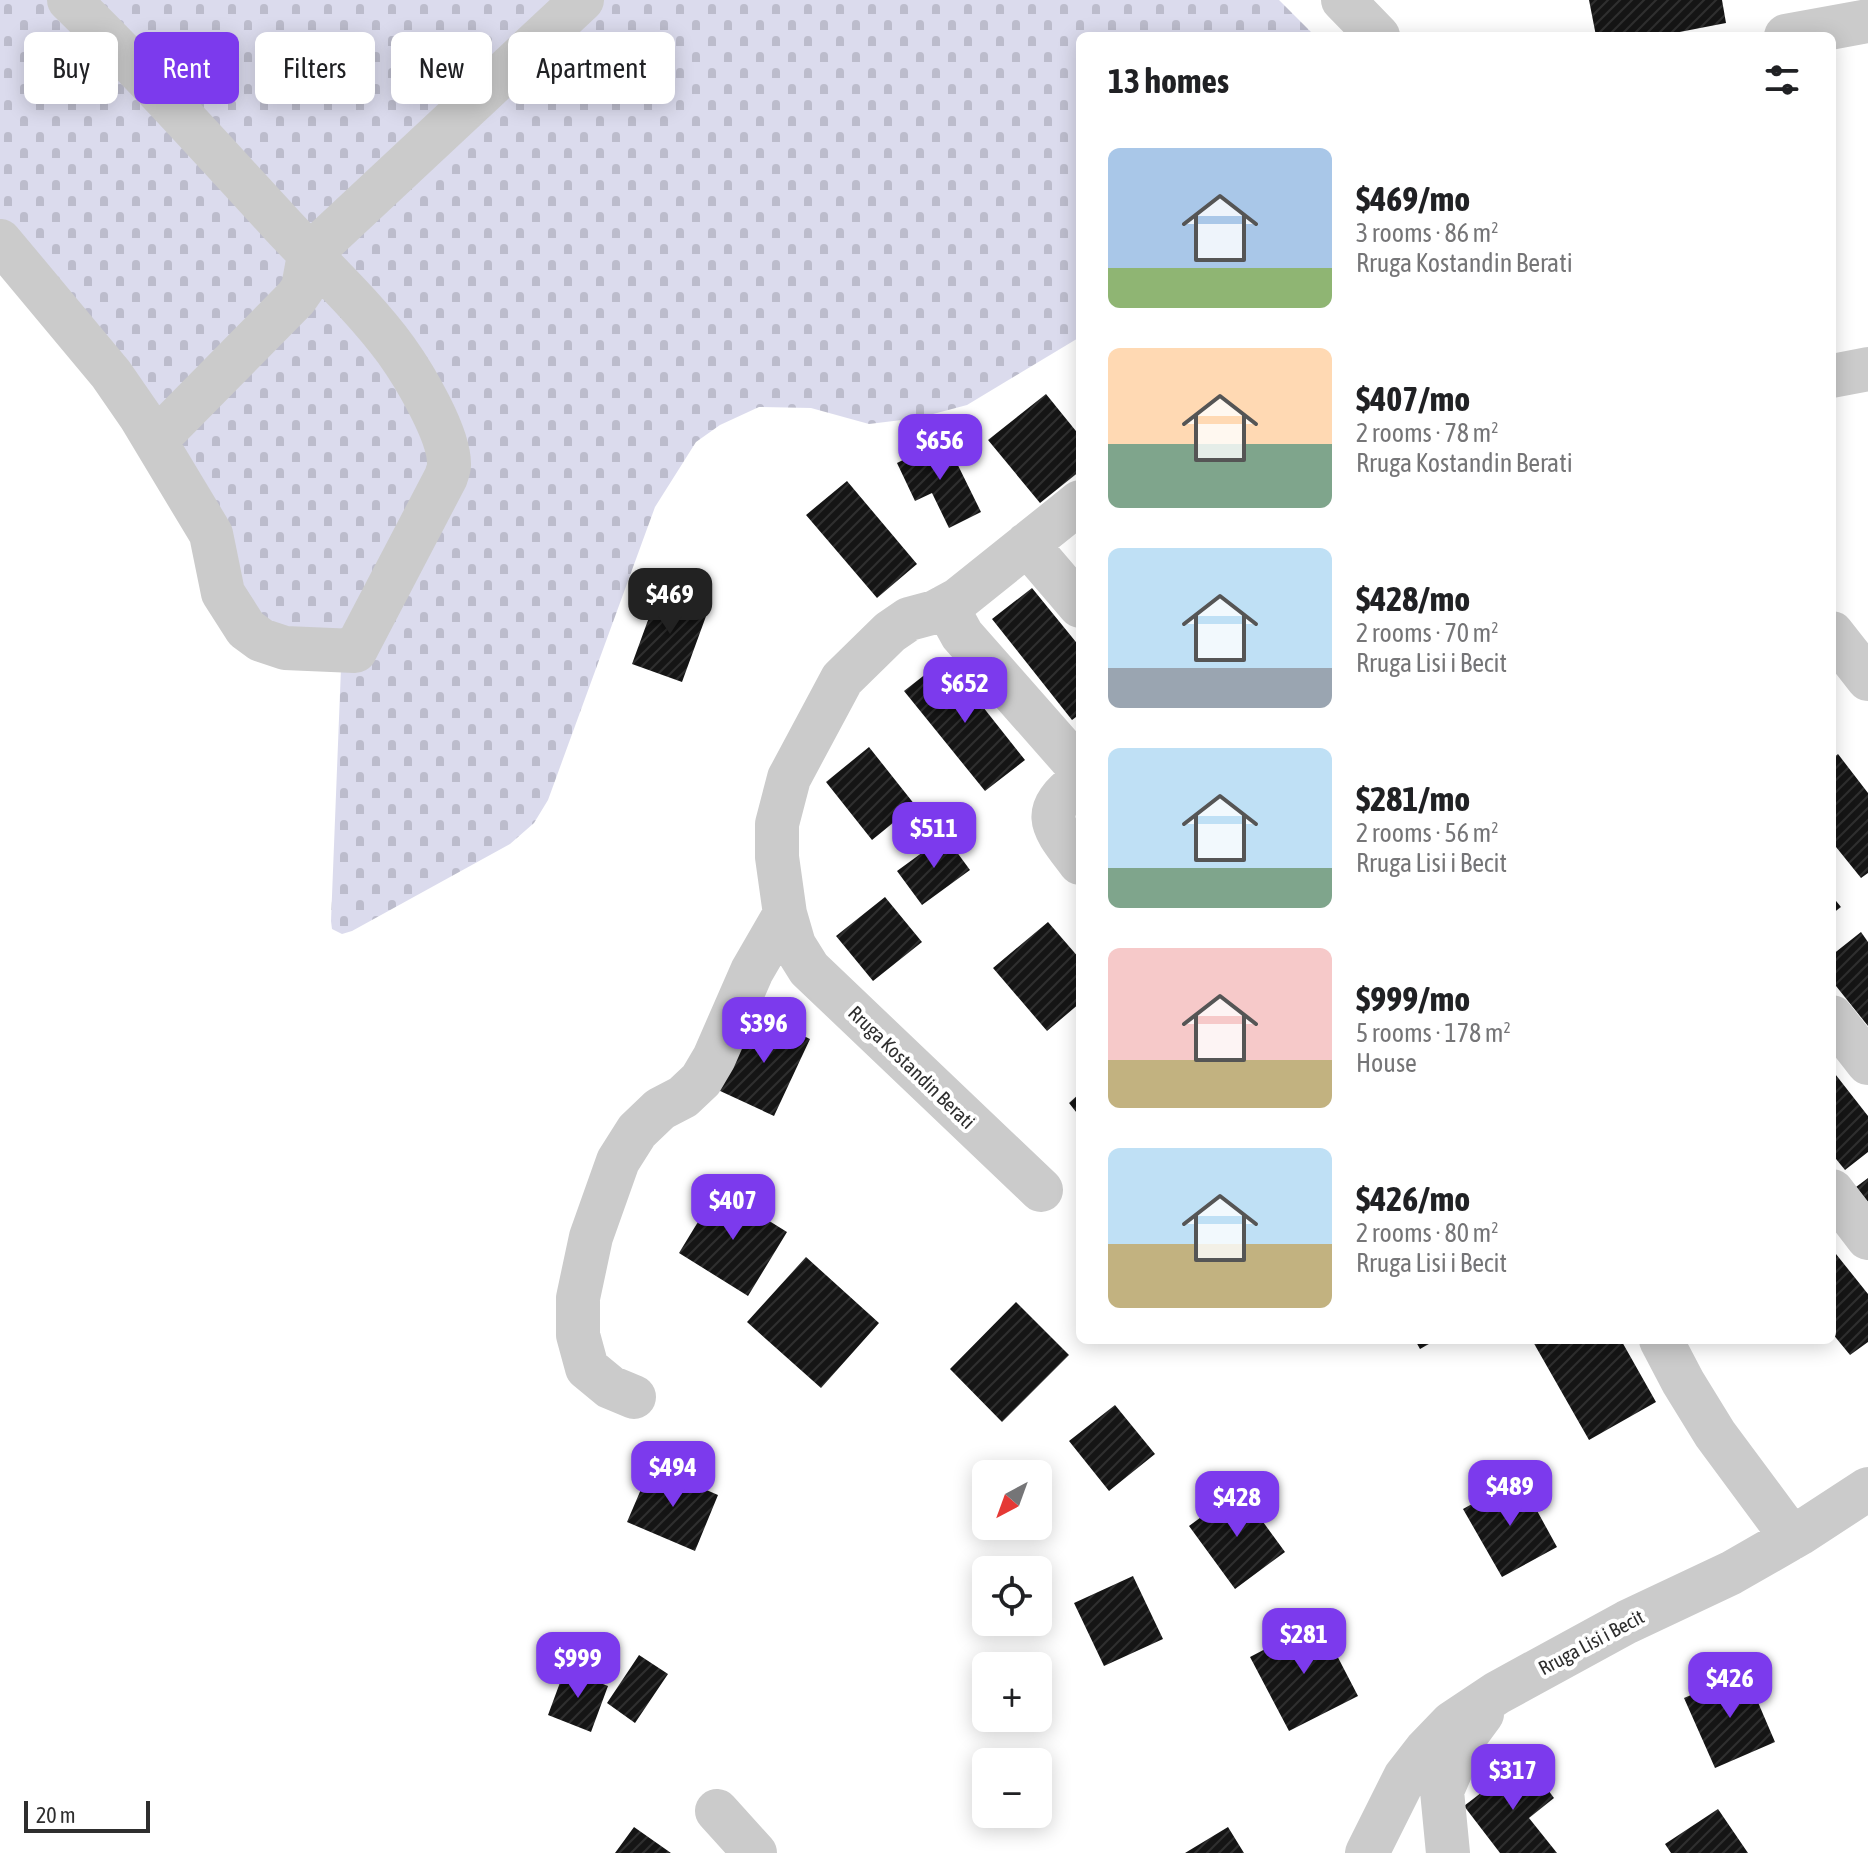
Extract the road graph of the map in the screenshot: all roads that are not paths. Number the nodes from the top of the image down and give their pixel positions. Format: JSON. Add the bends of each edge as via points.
{"nodes":[{"id":1,"x":69,"y":0,"type":"edge"},
{"id":2,"x":582,"y":0,"type":"edge"},
{"id":3,"x":1343,"y":0,"type":"edge"},
{"id":4,"x":1868,"y":21,"type":"edge"},
{"id":5,"x":1374,"y":32,"type":"edge"},
{"id":6,"x":1808,"y":32,"type":"edge"},
{"id":7,"x":0,"y":241,"type":"edge"},
{"id":8,"x":309,"y":255,"type":"junction"},
{"id":9,"x":1868,"y":369,"type":"edge"},
{"id":10,"x":1836,"y":375,"type":"edge"},
{"id":11,"x":155,"y":441,"type":"junction"},
{"id":12,"x":1076,"y":505,"type":"edge"},
{"id":13,"x":1027,"y":544,"type":"junction"},
{"id":14,"x":1076,"y":601,"type":"edge"},
{"id":15,"x":946,"y":606,"type":"junction"},
{"id":16,"x":1836,"y":638,"type":"edge"},
{"id":17,"x":1868,"y":679,"type":"edge"},
{"id":18,"x":1076,"y":764,"type":"edge"},
{"id":19,"x":1076,"y":784,"type":"edge"},
{"id":20,"x":1076,"y":857,"type":"edge"},
{"id":21,"x":785,"y":914,"type":"junction"},
{"id":22,"x":1836,"y":1022,"type":"edge"},
{"id":23,"x":1868,"y":1063,"type":"edge"},
{"id":24,"x":1041,"y":1190,"type":"dead end"},
{"id":25,"x":1836,"y":1196,"type":"edge"},
{"id":26,"x":1868,"y":1238,"type":"edge"},
{"id":27,"x":1663,"y":1344,"type":"edge"},
{"id":28,"x":634,"y":1397,"type":"dead end"},
{"id":29,"x":1868,"y":1489,"type":"edge"},
{"id":30,"x":1792,"y":1538,"type":"junction"},
{"id":31,"x":1497,"y":1693,"type":"junction"},
{"id":32,"x":717,"y":1811,"type":"dead end"},
{"id":33,"x":755,"y":1853,"type":"edge"},
{"id":34,"x":1367,"y":1853,"type":"edge"},
{"id":35,"x":1448,"y":1853,"type":"edge"}],
"edges":[{"from":1,"to":8,"type":"street"},
{"from":2,"to":8,"type":"street"},
{"from":3,"to":5,"type":"street"},
{"from":4,"to":6,"type":"street"},
{"from":7,"to":11,"type":"street","via":[[111,374]]},
{"from":8,"to":11,"type":"street","via":[[296,298]]},
{"from":8,"to":11,"type":"street","via":[[412,373],[449,464],[437,497],[355,651],[285,648],[246,629],[223,593],[211,534]]},
{"from":9,"to":10,"type":"street"},
{"from":12,"to":13,"type":"street","name":"Rruga Kostandin Berati"},
{"from":13,"to":14,"type":"street"},
{"from":13,"to":15,"type":"street","name":"Rruga Kostandin Berati"},
{"from":15,"to":18,"type":"street","via":[[962,635]]},
{"from":15,"to":21,"type":"street","name":"Rruga Kostandin Berati","via":[[890,632],[842,679],[816,726],[789,778],[777,824]]},
{"from":16,"to":17,"type":"street"},
{"from":19,"to":20,"type":"street","via":[[1063,793],[1053,811],[1053,825]]},
{"from":21,"to":24,"type":"street","name":"Rruga Kostandin Berati","via":[[794,945],[809,969]]},
{"from":21,"to":28,"type":"street","via":[[701,1080],[637,1131],[618,1161],[591,1237],[578,1298],[578,1335],[587,1368],[610,1387]]},
{"from":22,"to":23,"type":"street"},
{"from":25,"to":26,"type":"street"},
{"from":27,"to":30,"type":"street","via":[[1715,1434]]},
{"from":29,"to":30,"type":"street","name":"Rruga Lisi i Becit"},
{"from":30,"to":31,"type":"street","name":"Rruga Lisi i Becit"},
{"from":31,"to":34,"type":"street","name":"Rruga Lisi i Becit","via":[[1452,1723],[1426,1750],[1405,1777]]},
{"from":31,"to":35,"type":"street","via":[[1465,1737],[1442,1791]]},
{"from":32,"to":33,"type":"street"}]}
